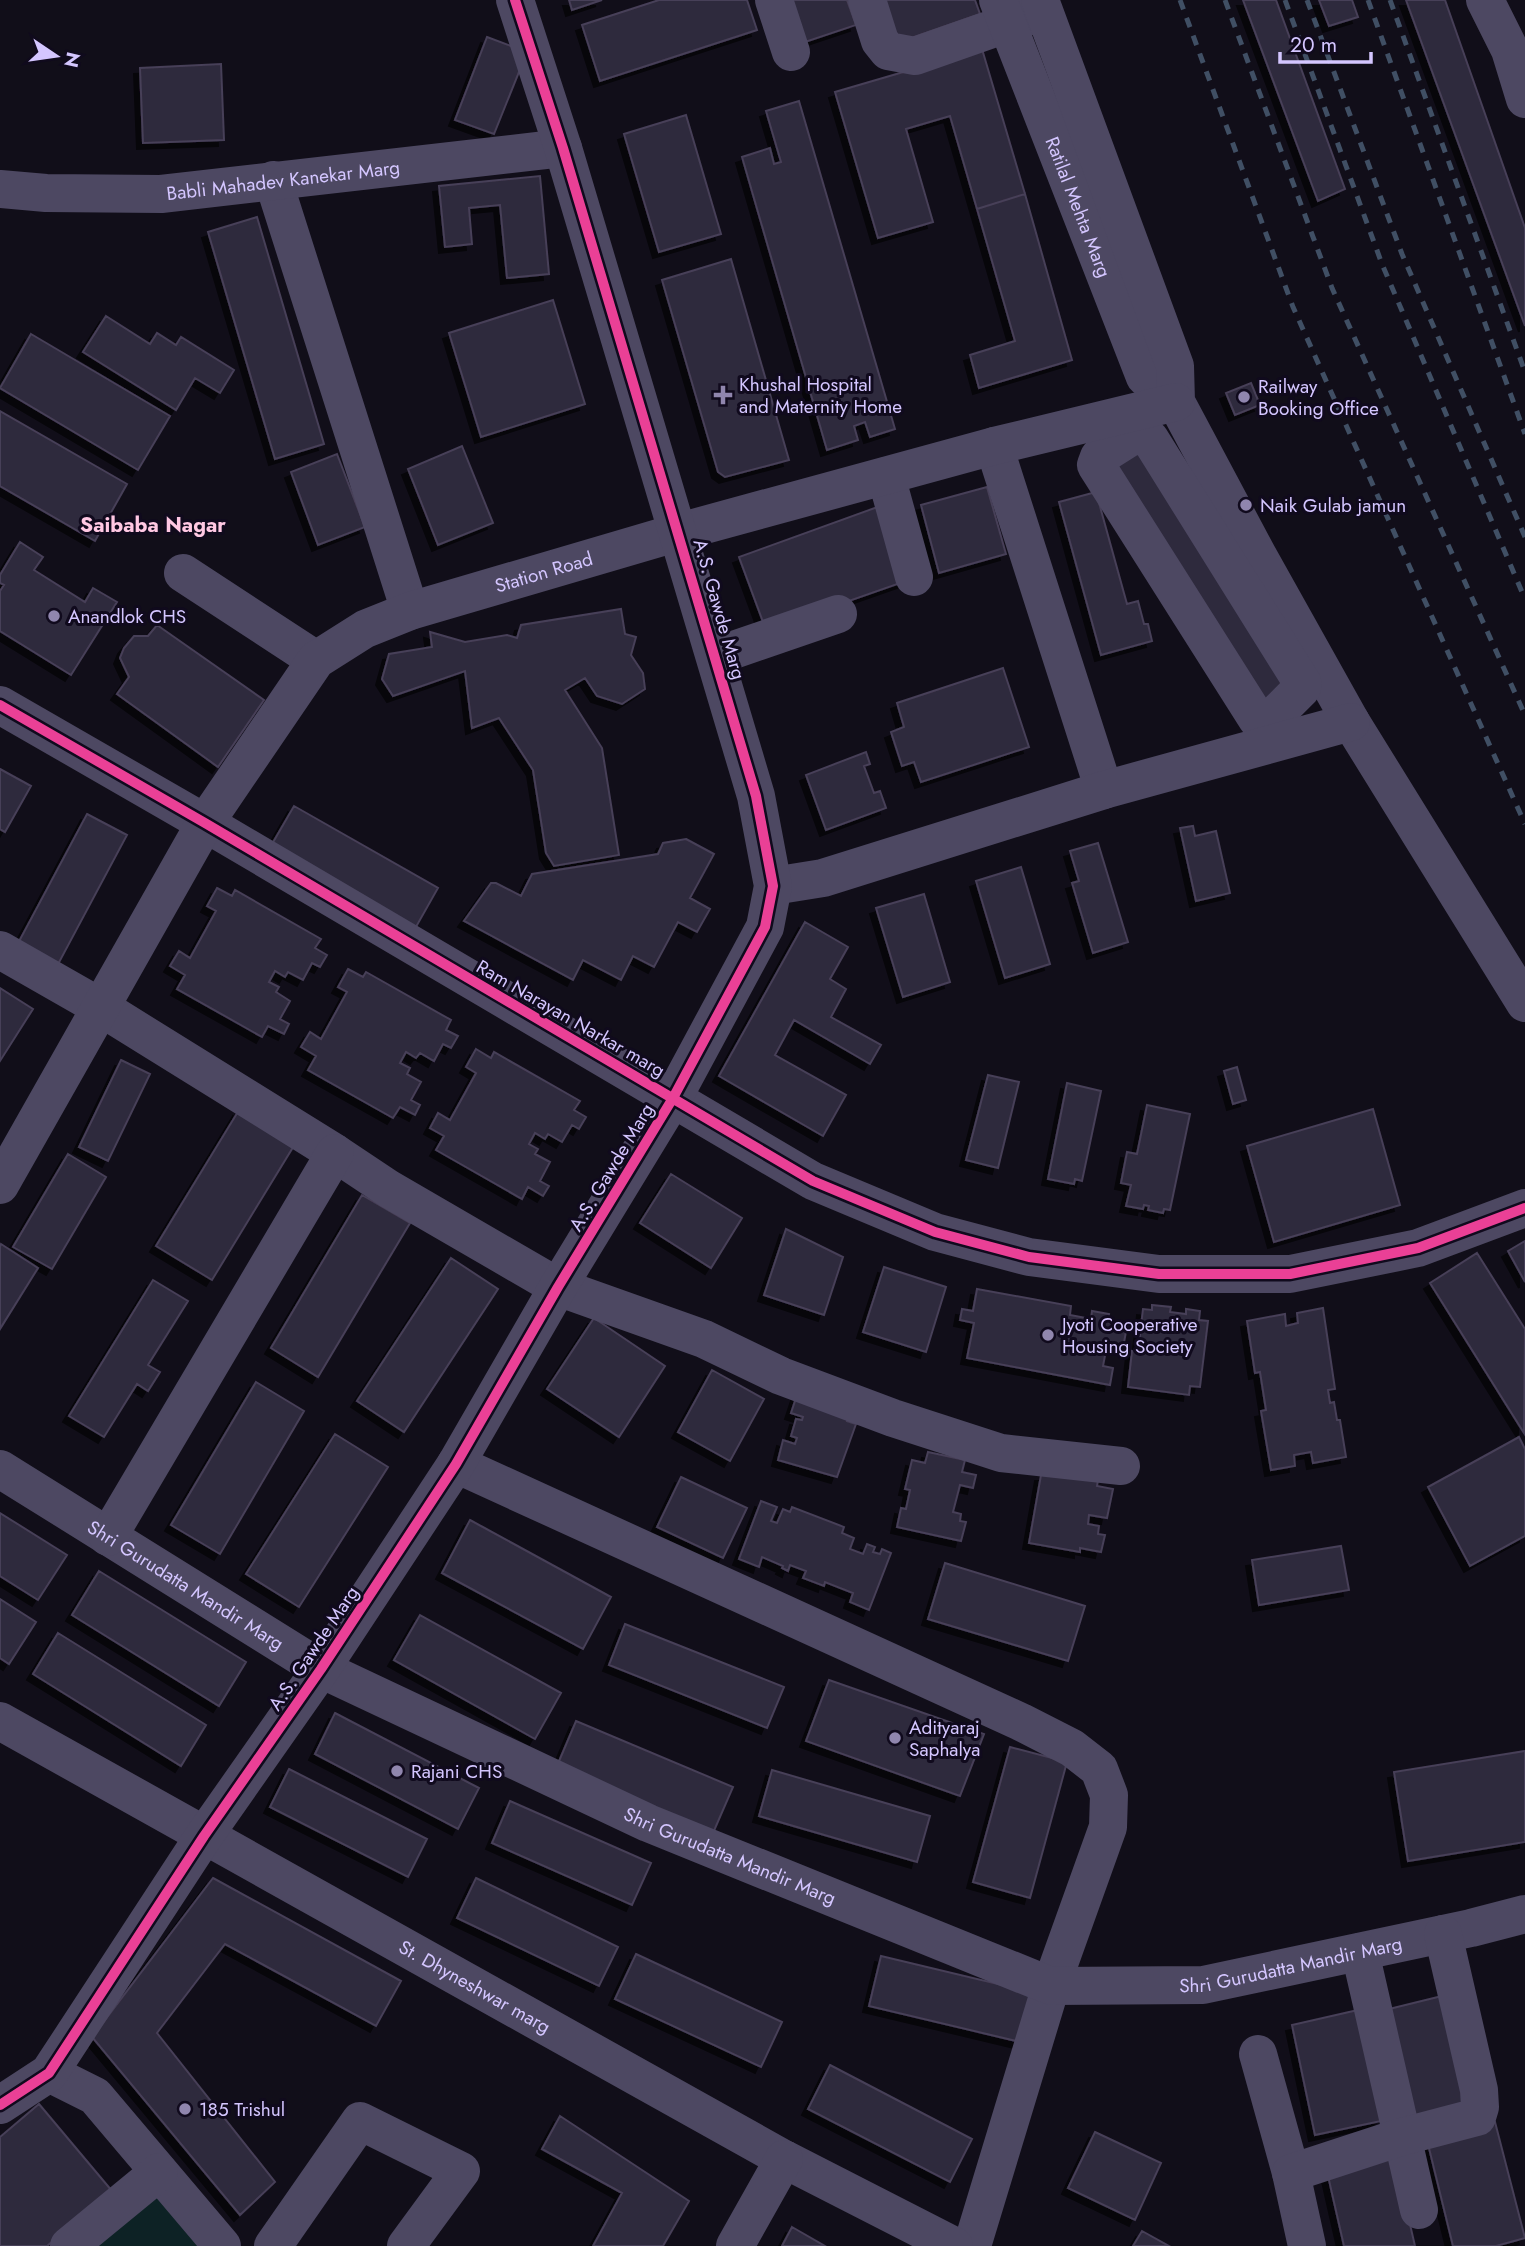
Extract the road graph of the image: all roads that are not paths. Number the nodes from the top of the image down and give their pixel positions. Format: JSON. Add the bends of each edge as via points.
{"nodes":[{"id":1,"x":515,"y":0,"type":"edge"},
{"id":2,"x":774,"y":0,"type":"edge"},
{"id":3,"x":867,"y":0,"type":"edge"},
{"id":4,"x":1485,"y":0,"type":"edge"},
{"id":5,"x":1042,"y":5,"type":"edge"},
{"id":6,"x":1002,"y":12,"type":"edge"},
{"id":7,"x":1517,"y":48,"type":"edge"},
{"id":8,"x":791,"y":52,"type":"dead end"},
{"id":9,"x":1525,"y":99,"type":"edge"},
{"id":10,"x":563,"y":148,"type":"junction"},
{"id":11,"x":272,"y":180,"type":"junction"},
{"id":12,"x":0,"y":189,"type":"edge"},
{"id":13,"x":1176,"y":402,"type":"junction"},
{"id":14,"x":1124,"y":427,"type":"junction"},
{"id":15,"x":1199,"y":445,"type":"junction"},
{"id":16,"x":995,"y":446,"type":"junction"},
{"id":17,"x":1167,"y":466,"type":"junction"},
{"id":18,"x":886,"y":476,"type":"junction"},
{"id":19,"x":679,"y":532,"type":"junction"},
{"id":20,"x":183,"y":573,"type":"dead end"},
{"id":21,"x":914,"y":577,"type":"dead end"},
{"id":22,"x":410,"y":611,"type":"junction"},
{"id":23,"x":838,"y":614,"type":"dead end"},
{"id":24,"x":716,"y":656,"type":"junction"},
{"id":25,"x":316,"y":660,"type":"junction"},
{"id":26,"x":0,"y":705,"type":"edge"},
{"id":27,"x":1351,"y":722,"type":"junction"},
{"id":28,"x":1104,"y":790,"type":"junction"},
{"id":29,"x":205,"y":823,"type":"junction"},
{"id":30,"x":773,"y":886,"type":"junction"},
{"id":31,"x":0,"y":950,"type":"edge"},
{"id":32,"x":1525,"y":1003,"type":"edge"},
{"id":33,"x":100,"y":1007,"type":"junction"},
{"id":34,"x":673,"y":1098,"type":"junction"},
{"id":35,"x":335,"y":1153,"type":"junction"},
{"id":36,"x":0,"y":1185,"type":"edge"},
{"id":37,"x":1525,"y":1208,"type":"edge"},
{"id":38,"x":558,"y":1287,"type":"junction"},
{"id":39,"x":456,"y":1464,"type":"junction"},
{"id":40,"x":1121,"y":1466,"type":"dead end"},
{"id":41,"x":0,"y":1469,"type":"edge"},
{"id":42,"x":108,"y":1537,"type":"junction"},
{"id":43,"x":321,"y":1669,"type":"junction"},
{"id":44,"x":0,"y":1721,"type":"edge"},
{"id":45,"x":204,"y":1836,"type":"junction"},
{"id":46,"x":1525,"y":1914,"type":"edge"},
{"id":47,"x":1443,"y":1934,"type":"junction"},
{"id":48,"x":1360,"y":1952,"type":"junction"},
{"id":49,"x":1051,"y":1986,"type":"junction"},
{"id":50,"x":1258,"y":2054,"type":"dead end"},
{"id":51,"x":50,"y":2073,"type":"junction"},
{"id":52,"x":0,"y":2105,"type":"edge"},
{"id":53,"x":1401,"y":2137,"type":"junction"},
{"id":54,"x":784,"y":2160,"type":"junction"},
{"id":55,"x":159,"y":2172,"type":"junction"},
{"id":56,"x":1291,"y":2173,"type":"junction"},
{"id":57,"x":1419,"y":2210,"type":"dead end"},
{"id":58,"x":69,"y":2246,"type":"edge"},
{"id":59,"x":222,"y":2246,"type":"edge"},
{"id":60,"x":274,"y":2246,"type":"edge"},
{"id":61,"x":406,"y":2246,"type":"edge"},
{"id":62,"x":735,"y":2246,"type":"edge"},
{"id":63,"x":954,"y":2246,"type":"edge"},
{"id":64,"x":972,"y":2246,"type":"edge"},
{"id":65,"x":1307,"y":2246,"type":"edge"}],
"edges":[{"from":1,"to":10,"type":"street","name":"A.S. Gawde Marg"},
{"from":2,"to":8,"type":"street"},
{"from":3,"to":6,"type":"street","via":[[888,51],[915,56]]},
{"from":4,"to":7,"type":"street"},
{"from":5,"to":6,"type":"street"},
{"from":5,"to":13,"type":"street","via":[[1175,366]]},
{"from":6,"to":13,"type":"street","name":"Ratilal Mehta Marg","via":[[1145,377]]},
{"from":7,"to":9,"type":"street"},
{"from":10,"to":11,"type":"street","name":"Babli Mahadev Kanekar Marg"},
{"from":10,"to":19,"type":"street","name":"A.S. Gawde Marg"},
{"from":11,"to":12,"type":"street","name":"Babli Mahadev Kanekar Marg","via":[[161,194]]},
{"from":11,"to":22,"type":"street"},
{"from":13,"to":14,"type":"street","name":"Station Road"},
{"from":13,"to":15,"type":"street"},
{"from":14,"to":16,"type":"street","name":"Station Road"},
{"from":14,"to":17,"type":"street","via":[[1146,434]]},
{"from":14,"to":17,"type":"street","via":[[1096,461],[1098,470],[1257,719],[1268,722],[1303,684]]},
{"from":15,"to":17,"type":"street"},
{"from":15,"to":27,"type":"street"},
{"from":16,"to":18,"type":"street","name":"Station Road"},
{"from":16,"to":28,"type":"street"},
{"from":18,"to":19,"type":"street","name":"Station Road"},
{"from":18,"to":21,"type":"street"},
{"from":19,"to":22,"type":"street","name":"Station Road"},
{"from":19,"to":24,"type":"street","name":"A.S. Gawde Marg"},
{"from":20,"to":25,"type":"street"},
{"from":22,"to":25,"type":"street","name":"Station Road","via":[[365,628]]},
{"from":23,"to":24,"type":"street"},
{"from":24,"to":30,"type":"street","name":"A.S. Gawde Marg","via":[[756,796]]},
{"from":25,"to":29,"type":"street"},
{"from":26,"to":29,"type":"street","name":"Ram Narayan Narkar marg"},
{"from":27,"to":28,"type":"street"},
{"from":27,"to":32,"type":"street"},
{"from":28,"to":30,"type":"street","via":[[823,878]]},
{"from":29,"to":33,"type":"street"},
{"from":29,"to":34,"type":"street","name":"Ram Narayan Narkar marg"},
{"from":30,"to":34,"type":"street","name":"A.S. Gawde Marg","via":[[765,927]]},
{"from":31,"to":33,"type":"street"},
{"from":33,"to":35,"type":"street"},
{"from":33,"to":36,"type":"street"},
{"from":34,"to":37,"type":"street","name":"Ram Narayan Narkar marg","via":[[813,1181],[935,1231],[1029,1257],[1146,1272],[1290,1274],[1418,1248]]},
{"from":34,"to":38,"type":"street","name":"A.S. Gawde Marg"},
{"from":35,"to":38,"type":"street"},
{"from":35,"to":42,"type":"street"},
{"from":38,"to":39,"type":"street","name":"A.S. Gawde Marg"},
{"from":38,"to":40,"type":"street","via":[[704,1339],[831,1395],[1001,1453]]},
{"from":39,"to":43,"type":"street","name":"A.S. Gawde Marg"},
{"from":39,"to":49,"type":"street","via":[[1021,1723],[1072,1748],[1099,1769],[1109,1795],[1108,1827]]},
{"from":41,"to":42,"type":"street","name":"Shri Gurudatta Mandir Marg"},
{"from":42,"to":43,"type":"street","name":"Shri Gurudatta Mandir Marg"},
{"from":43,"to":45,"type":"street","name":"A.S. Gawde Marg"},
{"from":43,"to":49,"type":"street","name":"Shri Gurudatta Mandir Marg","via":[[648,1824]]},
{"from":44,"to":45,"type":"street","name":"St. Dhyneshwar marg"},
{"from":45,"to":51,"type":"street","name":"A.S. Gawde Marg"},
{"from":45,"to":54,"type":"street","name":"St. Dhyneshwar marg"},
{"from":46,"to":47,"type":"street","name":"Shri Gurudatta Mandir Marg"},
{"from":47,"to":48,"type":"street","name":"Shri Gurudatta Mandir Marg"},
{"from":47,"to":53,"type":"street","via":[[1480,2108],[1477,2117]]},
{"from":48,"to":49,"type":"street","name":"Shri Gurudatta Mandir Marg","via":[[1203,1985]]},
{"from":48,"to":53,"type":"street"},
{"from":49,"to":64,"type":"street"},
{"from":50,"to":56,"type":"street"},
{"from":51,"to":52,"type":"street","name":"A.S. Gawde Marg"},
{"from":51,"to":55,"type":"street","via":[[95,2096]]},
{"from":53,"to":56,"type":"street"},
{"from":53,"to":57,"type":"street"},
{"from":54,"to":62,"type":"street"},
{"from":54,"to":63,"type":"street","name":"St. Dhyneshwar marg"},
{"from":55,"to":58,"type":"street"},
{"from":55,"to":59,"type":"street"},
{"from":56,"to":65,"type":"street"},
{"from":60,"to":61,"type":"street","via":[[360,2121],[461,2171]]}]}
